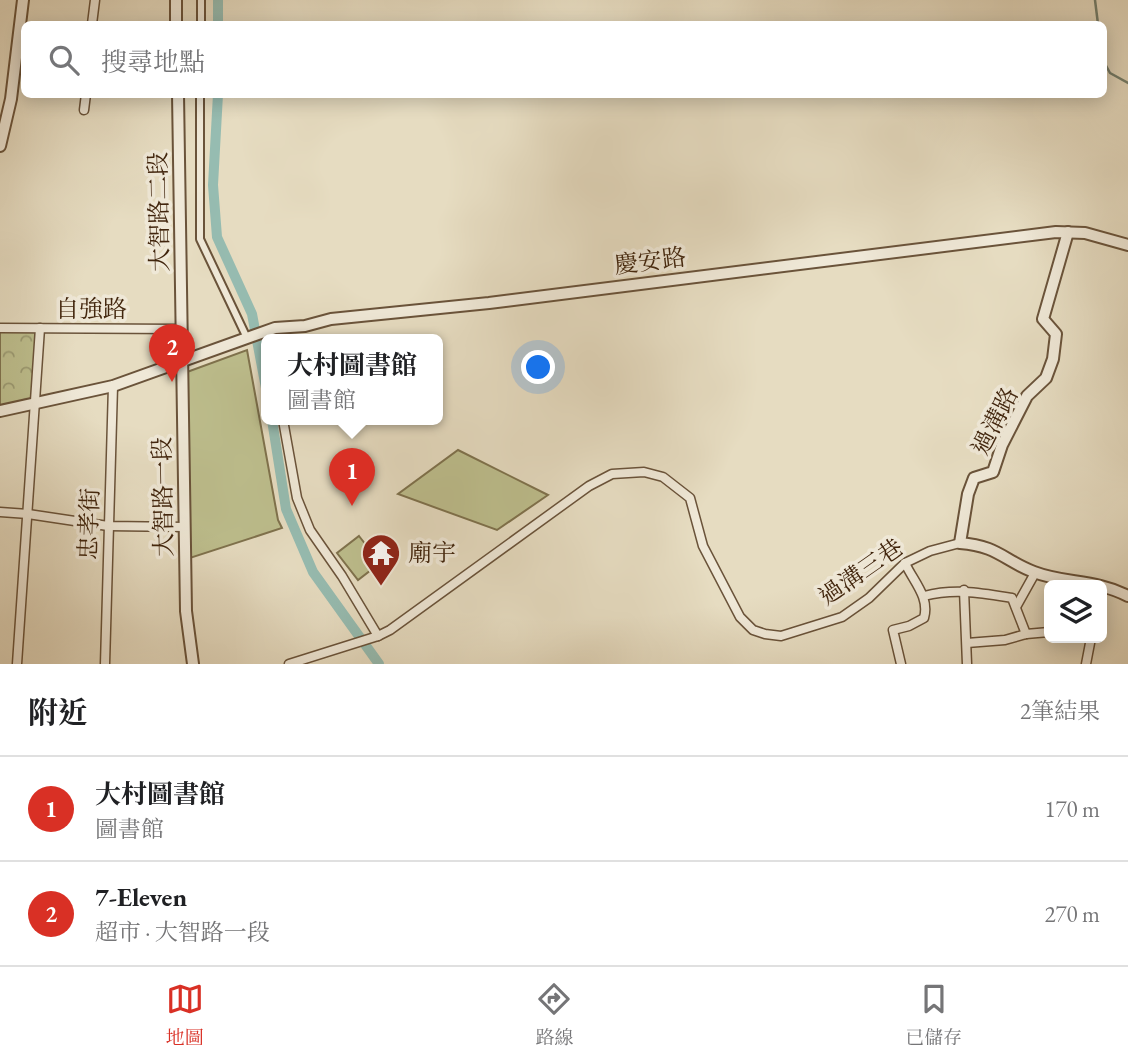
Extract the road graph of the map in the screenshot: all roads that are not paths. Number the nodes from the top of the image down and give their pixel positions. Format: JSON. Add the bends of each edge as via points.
{"nodes":[{"id":1,"x":23,"y":0,"type":"edge"},
{"id":2,"x":95,"y":0,"type":"edge"},
{"id":3,"x":176,"y":0,"type":"edge"},
{"id":4,"x":201,"y":0,"type":"edge"},
{"id":5,"x":93,"y":21,"type":"edge"},
{"id":6,"x":176,"y":21,"type":"edge"},
{"id":7,"x":201,"y":21,"type":"edge"},
{"id":8,"x":86,"y":98,"type":"edge"},
{"id":9,"x":178,"y":98,"type":"edge"},
{"id":10,"x":200,"y":98,"type":"edge"},
{"id":11,"x":84,"y":110,"type":"dead end"},
{"id":12,"x":0,"y":146,"type":"edge"},
{"id":13,"x":1068,"y":232,"type":"junction"},
{"id":14,"x":1128,"y":245,"type":"edge"},
{"id":15,"x":0,"y":328,"type":"edge"},
{"id":16,"x":40,"y":328,"type":"junction"},
{"id":17,"x":181,"y":329,"type":"junction"},
{"id":18,"x":273,"y":333,"type":"edge"},
{"id":19,"x":261,"y":335,"type":"edge"},
{"id":20,"x":250,"y":337,"type":"junction"},
{"id":21,"x":182,"y":361,"type":"junction"},
{"id":22,"x":113,"y":386,"type":"junction"},
{"id":23,"x":35,"y":402,"type":"junction"},
{"id":24,"x":0,"y":411,"type":"edge"},
{"id":25,"x":284,"y":425,"type":"edge"},
{"id":26,"x":0,"y":512,"type":"edge"},
{"id":27,"x":28,"y":514,"type":"junction"},
{"id":28,"x":108,"y":526,"type":"junction"},
{"id":29,"x":185,"y":527,"type":"junction"},
{"id":30,"x":960,"y":543,"type":"junction"},
{"id":31,"x":905,"y":563,"type":"junction"},
{"id":32,"x":1035,"y":573,"type":"junction"},
{"id":33,"x":964,"y":590,"type":"junction"},
{"id":34,"x":924,"y":596,"type":"junction"},
{"id":35,"x":1128,"y":596,"type":"edge"},
{"id":36,"x":1016,"y":607,"type":"junction"},
{"id":37,"x":1044,"y":632,"type":"edge"},
{"id":38,"x":1026,"y":634,"type":"junction"},
{"id":39,"x":378,"y":636,"type":"junction"},
{"id":40,"x":967,"y":643,"type":"junction"},
{"id":41,"x":1090,"y":643,"type":"edge"},
{"id":42,"x":17,"y":664,"type":"edge"},
{"id":43,"x":105,"y":664,"type":"edge"},
{"id":44,"x":192,"y":664,"type":"edge"},
{"id":45,"x":289,"y":664,"type":"edge"},
{"id":46,"x":901,"y":664,"type":"edge"},
{"id":47,"x":967,"y":664,"type":"edge"},
{"id":48,"x":1086,"y":664,"type":"edge"}],
"edges":[{"from":1,"to":12,"type":"street","via":[[11,99]]},
{"from":2,"to":5,"type":"street"},
{"from":3,"to":6,"type":"street"},
{"from":4,"to":7,"type":"street"},
{"from":8,"to":11,"type":"street"},
{"from":9,"to":17,"type":"street","name":"大智路二段"},
{"from":10,"to":20,"type":"street","via":[[200,239]]},
{"from":13,"to":14,"type":"street","name":"慶安路"},
{"from":13,"to":18,"type":"street","name":"慶安路","via":[[331,319]]},
{"from":13,"to":30,"type":"street","name":"過溝路","via":[[1043,319],[1056,334],[1053,359],[1046,378],[1027,396],[993,472],[974,478]]},
{"from":15,"to":16,"type":"street","name":"自強路"},
{"from":16,"to":17,"type":"street","name":"自強路"},
{"from":16,"to":23,"type":"street"},
{"from":17,"to":21,"type":"street","name":"大智路一段"},
{"from":19,"to":20,"type":"street","name":"慶安路"},
{"from":20,"to":21,"type":"street","name":"慶安路"},
{"from":21,"to":22,"type":"street","name":"慶安路"},
{"from":21,"to":29,"type":"street","name":"大智路一段"},
{"from":22,"to":23,"type":"street","name":"慶安路"},
{"from":22,"to":28,"type":"street","name":"忠孝街"},
{"from":23,"to":24,"type":"street","name":"慶安路"},
{"from":23,"to":27,"type":"street"},
{"from":25,"to":39,"type":"street","via":[[297,498],[310,530]]},
{"from":26,"to":27,"type":"street"},
{"from":27,"to":28,"type":"street"},
{"from":27,"to":42,"type":"street"},
{"from":28,"to":29,"type":"street"},
{"from":28,"to":43,"type":"street","name":"忠孝街"},
{"from":29,"to":44,"type":"street","name":"大智路一段"},
{"from":30,"to":31,"type":"street","name":"過溝三巷"},
{"from":30,"to":32,"type":"street","name":"過溝三巷","via":[[991,548]]},
{"from":31,"to":34,"type":"street"},
{"from":31,"to":39,"type":"street","name":"過溝三巷","via":[[842,617],[781,636],[753,630],[740,617],[703,546],[690,498],[663,477],[628,471],[589,486]]},
{"from":32,"to":35,"type":"street","name":"過溝三巷","via":[[1102,585]]},
{"from":32,"to":36,"type":"street"},
{"from":33,"to":34,"type":"street"},
{"from":33,"to":36,"type":"street","via":[[1012,598]]},
{"from":33,"to":40,"type":"street"},
{"from":34,"to":46,"type":"street","via":[[924,618],[892,630]]},
{"from":36,"to":38,"type":"street"},
{"from":37,"to":38,"type":"street"},
{"from":38,"to":40,"type":"street"},
{"from":39,"to":45,"type":"street"},
{"from":40,"to":47,"type":"street"},
{"from":41,"to":48,"type":"street"}]}
